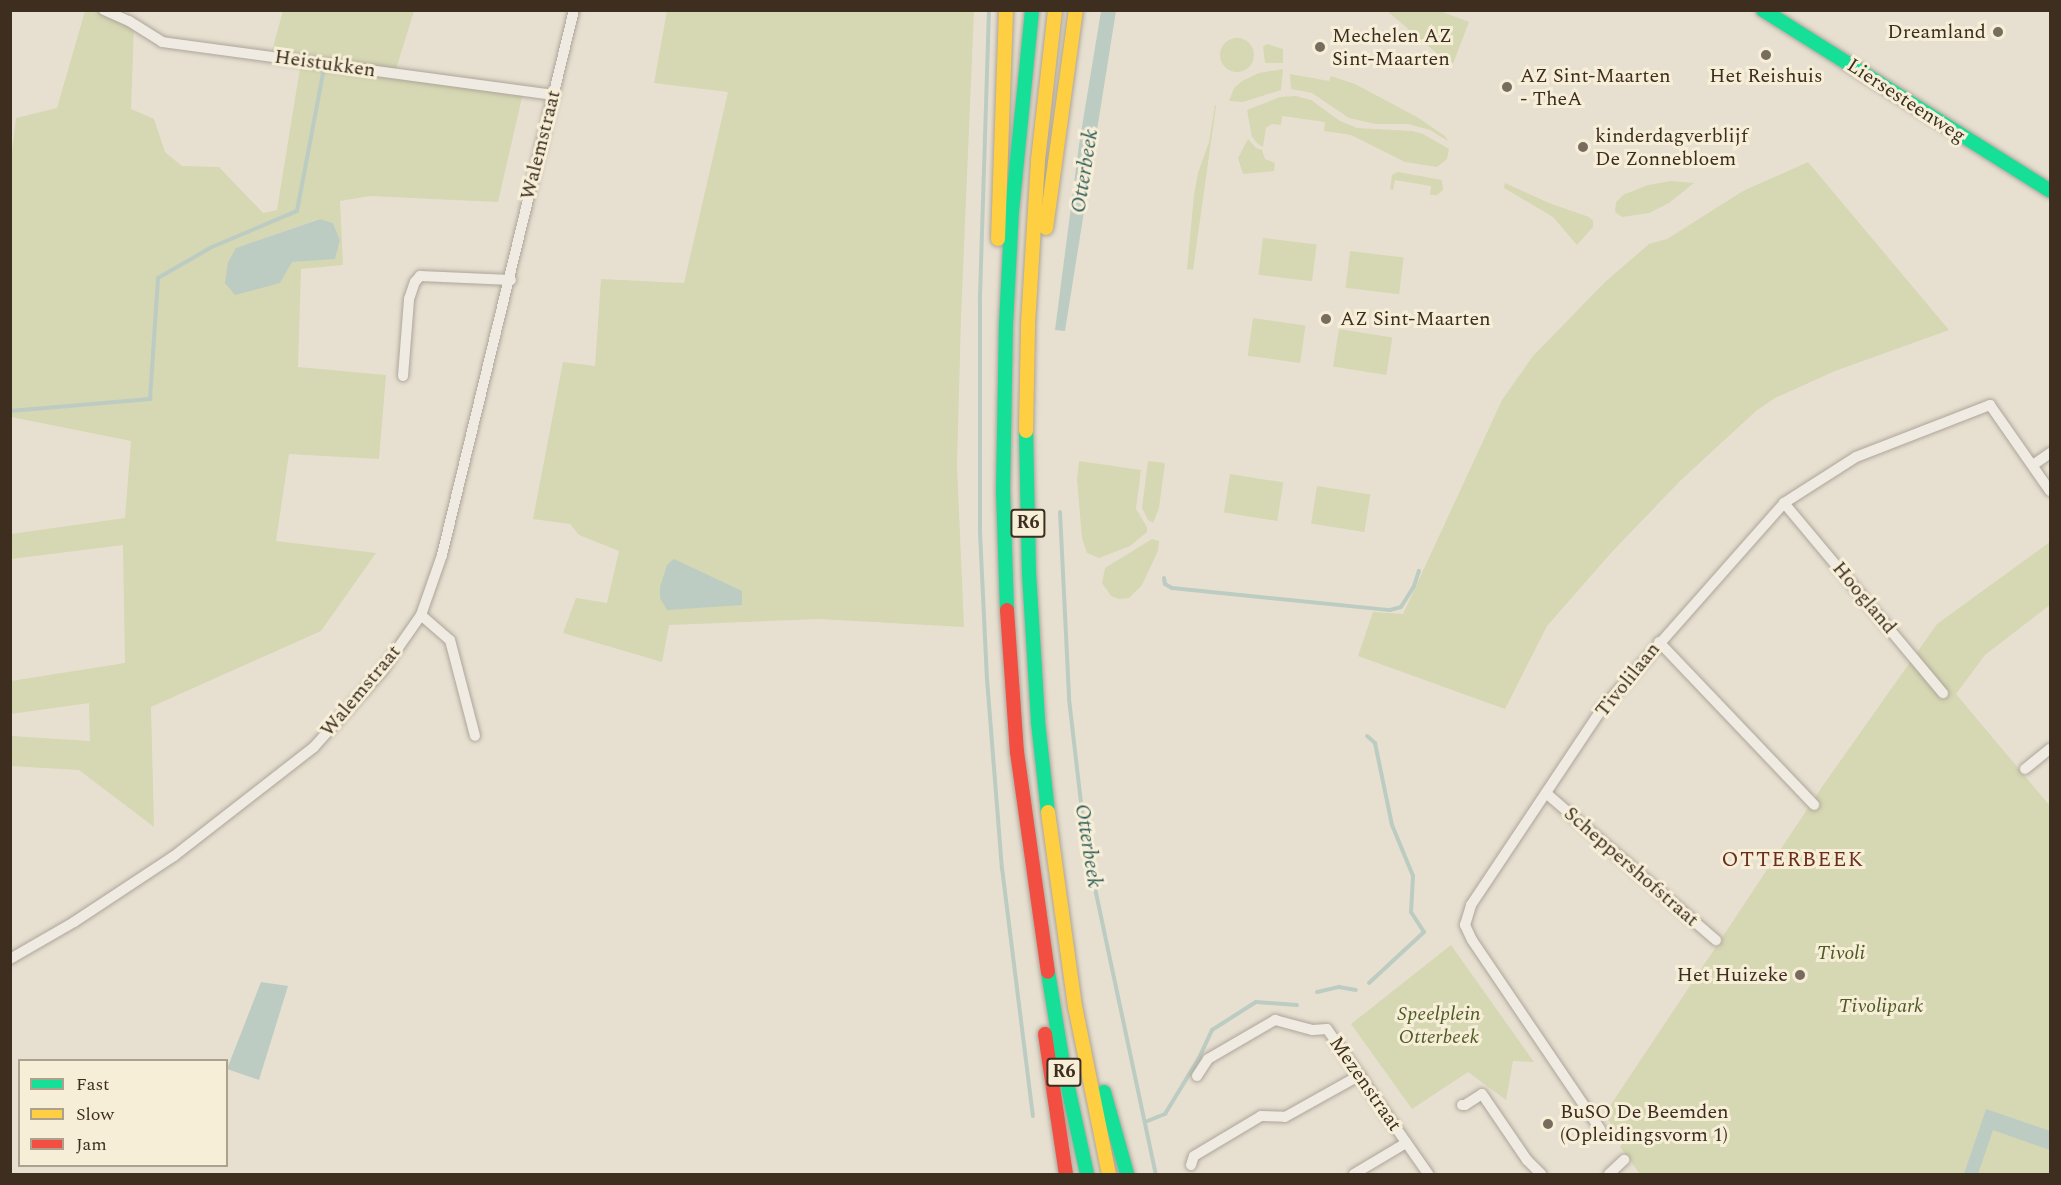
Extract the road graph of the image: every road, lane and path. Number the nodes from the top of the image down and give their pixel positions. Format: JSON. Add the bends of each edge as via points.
{"nodes":[{"id":1,"x":104,"y":10,"type":"edge"},
{"id":2,"x":574,"y":10,"type":"edge"},
{"id":3,"x":1006,"y":10,"type":"edge"},
{"id":4,"x":1032,"y":10,"type":"edge"},
{"id":5,"x":1055,"y":10,"type":"edge"},
{"id":6,"x":1076,"y":10,"type":"edge"},
{"id":7,"x":1763,"y":10,"type":"edge"},
{"id":8,"x":554,"y":95,"type":"junction"},
{"id":9,"x":2050,"y":191,"type":"edge"},
{"id":10,"x":511,"y":280,"type":"junction"},
{"id":11,"x":1006,"y":324,"type":"junction"},
{"id":12,"x":1028,"y":324,"type":"junction"},
{"id":13,"x":403,"y":376,"type":"dead end"},
{"id":14,"x":2050,"y":453,"type":"edge"},
{"id":15,"x":2033,"y":465,"type":"junction"},
{"id":16,"x":2050,"y":491,"type":"edge"},
{"id":17,"x":1784,"y":503,"type":"junction"},
{"id":18,"x":421,"y":615,"type":"junction"},
{"id":19,"x":1659,"y":642,"type":"junction"},
{"id":20,"x":1943,"y":693,"type":"dead end"},
{"id":21,"x":475,"y":736,"type":"dead end"},
{"id":22,"x":2050,"y":749,"type":"edge"},
{"id":23,"x":2025,"y":769,"type":"dead end"},
{"id":24,"x":1546,"y":793,"type":"junction"},
{"id":25,"x":1814,"y":805,"type":"dead end"},
{"id":26,"x":1716,"y":940,"type":"dead end"},
{"id":27,"x":10,"y":959,"type":"edge"},
{"id":28,"x":1046,"y":969,"type":"junction"},
{"id":29,"x":1087,"y":1068,"type":"junction"},
{"id":30,"x":1360,"y":1075,"type":"junction"},
{"id":31,"x":1197,"y":1076,"type":"dead end"},
{"id":32,"x":1462,"y":1105,"type":"dead end"},
{"id":33,"x":1600,"y":1129,"type":"dead end"},
{"id":34,"x":1406,"y":1143,"type":"junction"},
{"id":35,"x":1624,"y":1160,"type":"dead end"},
{"id":36,"x":1191,"y":1165,"type":"dead end"},
{"id":37,"x":1066,"y":1174,"type":"edge"},
{"id":38,"x":1087,"y":1174,"type":"edge"},
{"id":39,"x":1109,"y":1174,"type":"edge"},
{"id":40,"x":1127,"y":1174,"type":"edge"},
{"id":41,"x":1354,"y":1174,"type":"edge"},
{"id":42,"x":1428,"y":1174,"type":"edge"},
{"id":43,"x":1541,"y":1174,"type":"edge"},
{"id":44,"x":1609,"y":1174,"type":"edge"}],
"edges":[{"from":1,"to":8,"type":"street","name":"Heistukken","via":[[162,42]]},
{"from":2,"to":8,"type":"street","name":"Walemstraat"},
{"from":3,"to":11,"type":"main road","via":[[998,216],[998,297]]},
{"from":4,"to":11,"type":"main road","number":"R6","via":[[1012,200]]},
{"from":5,"to":12,"type":"main road","number":"R6","via":[[1038,160]]},
{"from":6,"to":12,"type":"main road","via":[[1037,310]]},
{"from":7,"to":9,"type":"main road","name":"Liersesteenweg"},
{"from":8,"to":10,"type":"street","name":"Walemstraat"},
{"from":10,"to":13,"type":"street","via":[[420,276],[409,299]]},
{"from":10,"to":18,"type":"street","name":"Walemstraat","via":[[442,555]]},
{"from":11,"to":28,"type":"main road","number":"R6","via":[[1003,492],[1007,620],[1017,752]]},
{"from":12,"to":29,"type":"main road","number":"R6","via":[[1026,466],[1038,723],[1059,902]]},
{"from":14,"to":15,"type":"street"},
{"from":15,"to":16,"type":"street","name":"Tivolilaan"},
{"from":15,"to":17,"type":"street","name":"Tivolilaan","via":[[1990,405],[1856,457]]},
{"from":17,"to":19,"type":"street","name":"Tivolilaan"},
{"from":17,"to":20,"type":"street","name":"Hoogland"},
{"from":18,"to":21,"type":"street","via":[[450,640]]},
{"from":18,"to":27,"type":"street","name":"Walemstraat","via":[[382,671],[314,747],[174,856]]},
{"from":19,"to":24,"type":"street","name":"Tivolilaan","via":[[1608,700]]},
{"from":19,"to":25,"type":"street"},
{"from":22,"to":23,"type":"street"},
{"from":24,"to":26,"type":"street","name":"Scheppershofstraat"},
{"from":24,"to":33,"type":"street","name":"Tivolilaan","via":[[1471,905],[1465,925]]},
{"from":28,"to":37,"type":"main road","via":[[1041,991]]},
{"from":28,"to":38,"type":"main road","number":"R6"},
{"from":29,"to":39,"type":"main road","number":"R6"},
{"from":29,"to":40,"type":"main road","via":[[1104,1093]]},
{"from":30,"to":31,"type":"street","name":"Mezenstraat","via":[[1327,1029],[1313,1030],[1275,1020],[1208,1059]]},
{"from":30,"to":34,"type":"street","name":"Mezenstraat"},
{"from":30,"to":36,"type":"street","via":[[1285,1117],[1261,1116],[1194,1156]]},
{"from":32,"to":43,"type":"street","via":[[1482,1094]]},
{"from":34,"to":41,"type":"street"},
{"from":34,"to":42,"type":"street","name":"Mezenstraat"},
{"from":35,"to":44,"type":"street"}]}
